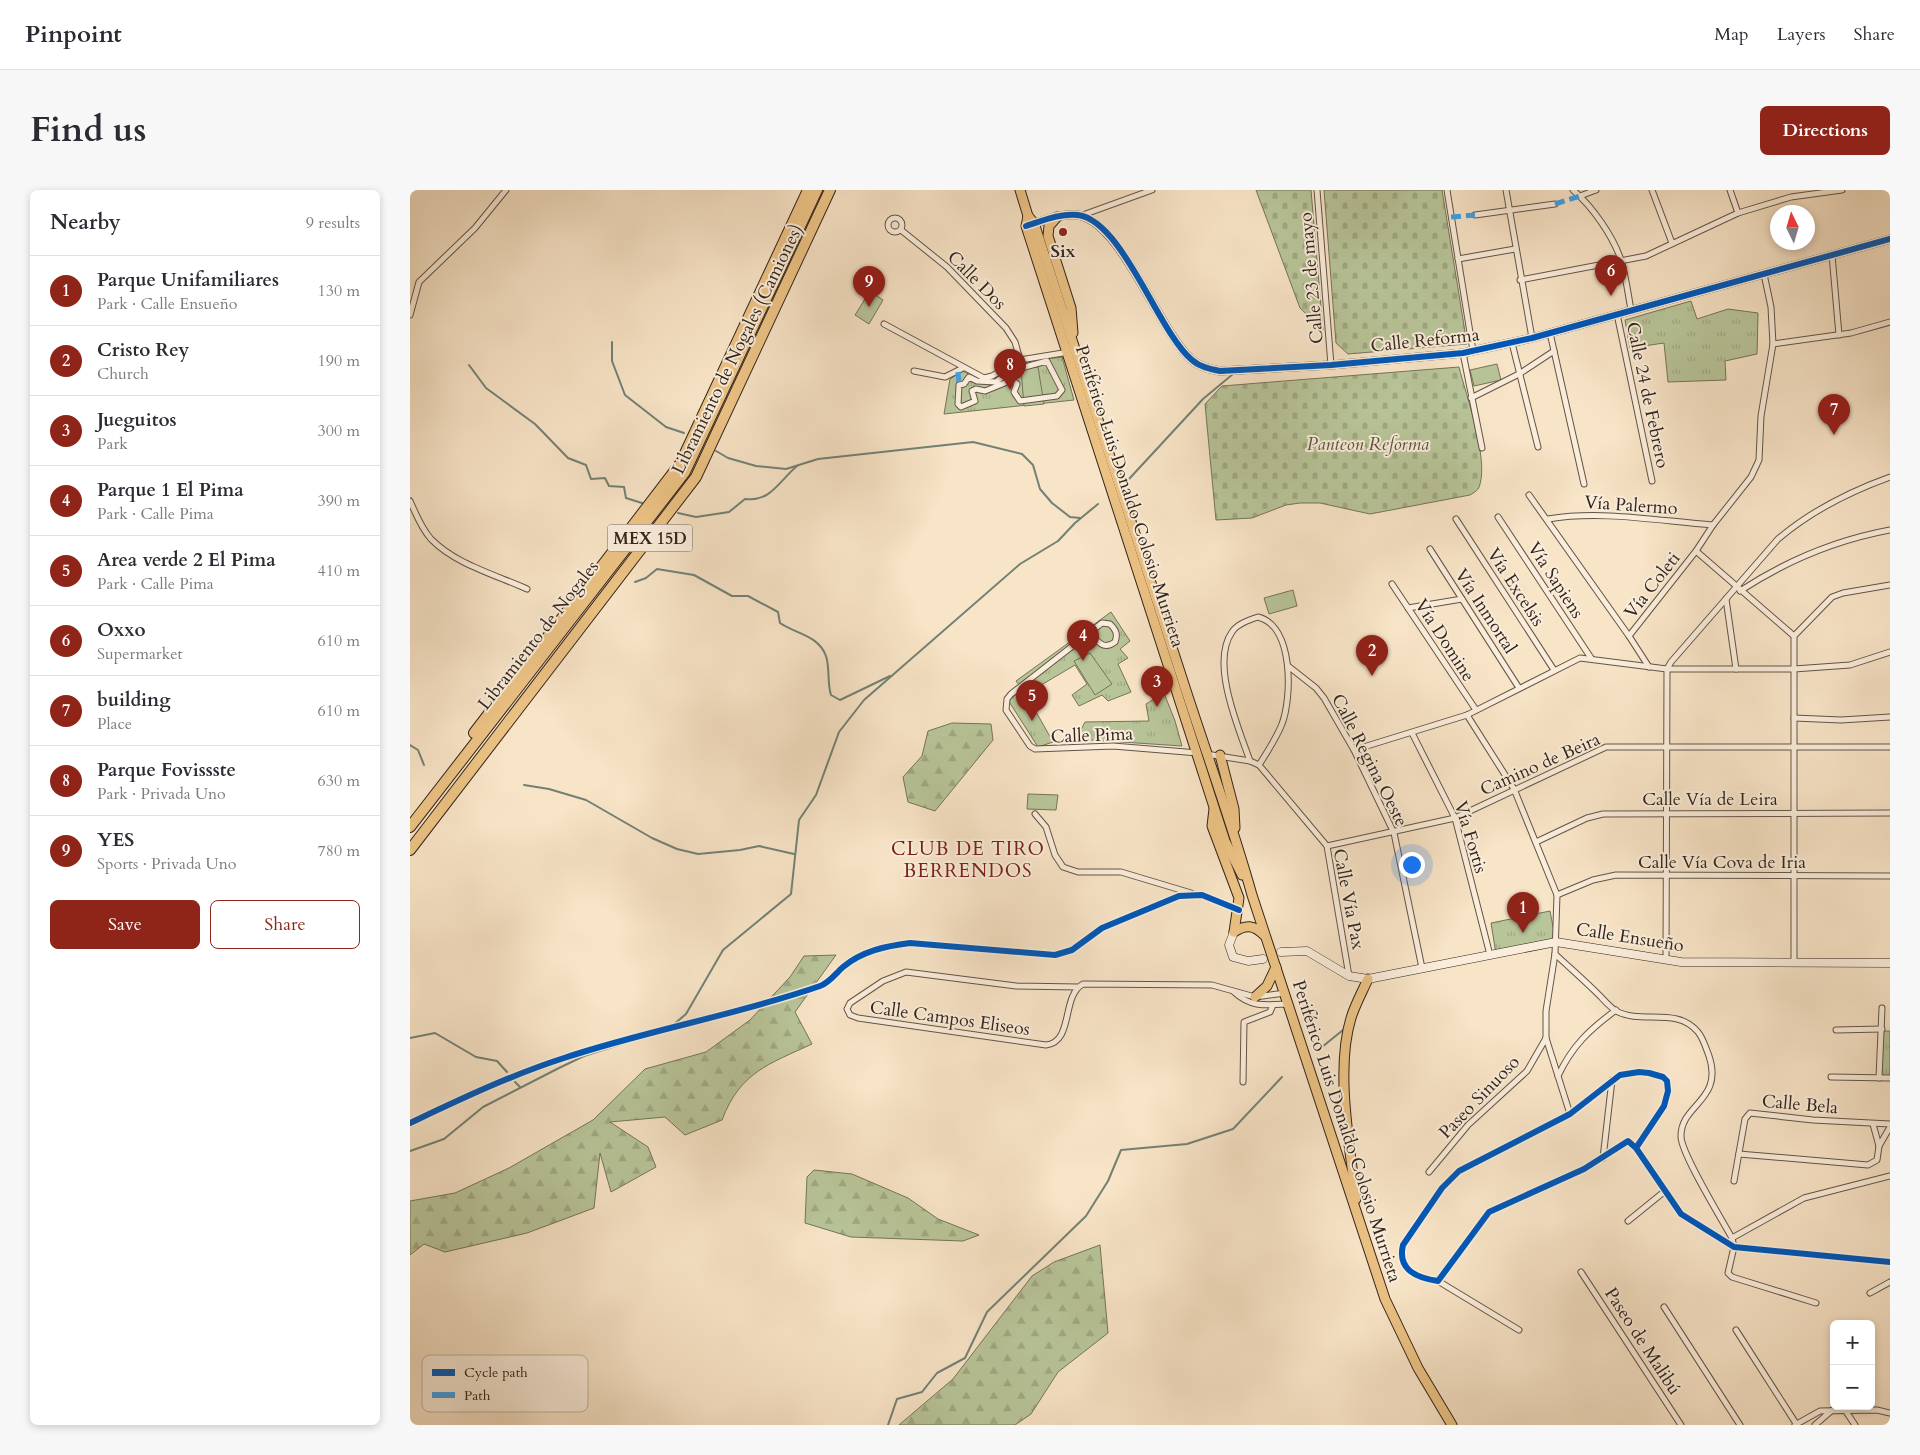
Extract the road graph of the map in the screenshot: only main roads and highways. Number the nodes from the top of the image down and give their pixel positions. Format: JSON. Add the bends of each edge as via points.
{"nodes":[{"id":1,"x":808,"y":190,"type":"edge"},
{"id":2,"x":817,"y":190,"type":"edge"},
{"id":3,"x":826,"y":190,"type":"edge"},
{"id":4,"x":830,"y":190,"type":"edge"},
{"id":5,"x":1020,"y":190,"type":"edge"},
{"id":6,"x":1057,"y":217,"type":"road end"},
{"id":7,"x":1072,"y":349,"type":"junction"},
{"id":8,"x":1220,"y":755,"type":"road end"},
{"id":9,"x":1214,"y":809,"type":"junction"},
{"id":10,"x":410,"y":816,"type":"edge"},
{"id":11,"x":410,"y":827,"type":"edge"},
{"id":12,"x":1235,"y":837,"type":"junction"},
{"id":13,"x":410,"y":841,"type":"edge"},
{"id":14,"x":1225,"y":841,"type":"junction"},
{"id":15,"x":410,"y":850,"type":"edge"},
{"id":16,"x":1252,"y":895,"type":"junction"},
{"id":17,"x":1265,"y":935,"type":"junction"},
{"id":18,"x":1276,"y":967,"type":"junction"},
{"id":19,"x":1368,"y":980,"type":"road end"},
{"id":20,"x":1250,"y":998,"type":"road end"},
{"id":21,"x":1359,"y":1224,"type":"junction"},
{"id":22,"x":1452,"y":1425,"type":"edge"}],
"edges":[{"from":1,"to":10,"type":"highway","name":"Libramiento de Nogales","number":"MEX 15D","via":[[677,469]]},
{"from":2,"to":11,"type":"highway","name":"Libramiento de Nogales","number":"MEX 15D","via":[[685,472]]},
{"from":3,"to":13,"type":"highway","number":"MEX 15D","via":[[692,475]]},
{"from":4,"to":15,"type":"highway","name":"Libramiento de Nogales (Camiones)","number":"MEX 15D","via":[[696,477]]},
{"from":5,"to":7,"type":"main road","name":"Periférico Luis Donaldo Colosio Murrieta"},
{"from":6,"to":7,"type":"main road","via":[[1049,226],[1048,236],[1071,308]]},
{"from":7,"to":9,"type":"main road","name":"Periférico Luis Donaldo Colosio Murrieta"},
{"from":7,"to":12,"type":"main road","name":"Periférico Luis Donaldo Colosio Murrieta"},
{"from":8,"to":12,"type":"main road","via":[[1234,809]]},
{"from":9,"to":14,"type":"main road","name":"Periférico Luis Donaldo Colosio Murrieta"},
{"from":9,"to":17,"type":"main road","via":[[1212,826],[1238,892],[1239,910],[1234,932],[1252,926]]},
{"from":12,"to":14,"type":"main road"},
{"from":12,"to":16,"type":"main road","name":"Periférico Luis Donaldo Colosio Murrieta"},
{"from":14,"to":16,"type":"main road","name":"Periférico Luis Donaldo Colosio Murrieta"},
{"from":16,"to":17,"type":"main road","name":"Periférico Luis Donaldo Colosio Murrieta"},
{"from":17,"to":18,"type":"main road","name":"Periférico Luis Donaldo Colosio Murrieta"},
{"from":18,"to":20,"type":"main road","via":[[1267,986]]},
{"from":18,"to":21,"type":"main road","name":"Periférico Luis Donaldo Colosio Murrieta"},
{"from":19,"to":21,"type":"main road","via":[[1351,1019],[1345,1081]]},
{"from":21,"to":22,"type":"main road","name":"Periférico Luis Donaldo Colosio Murrieta","via":[[1385,1299],[1418,1368]]}]}
